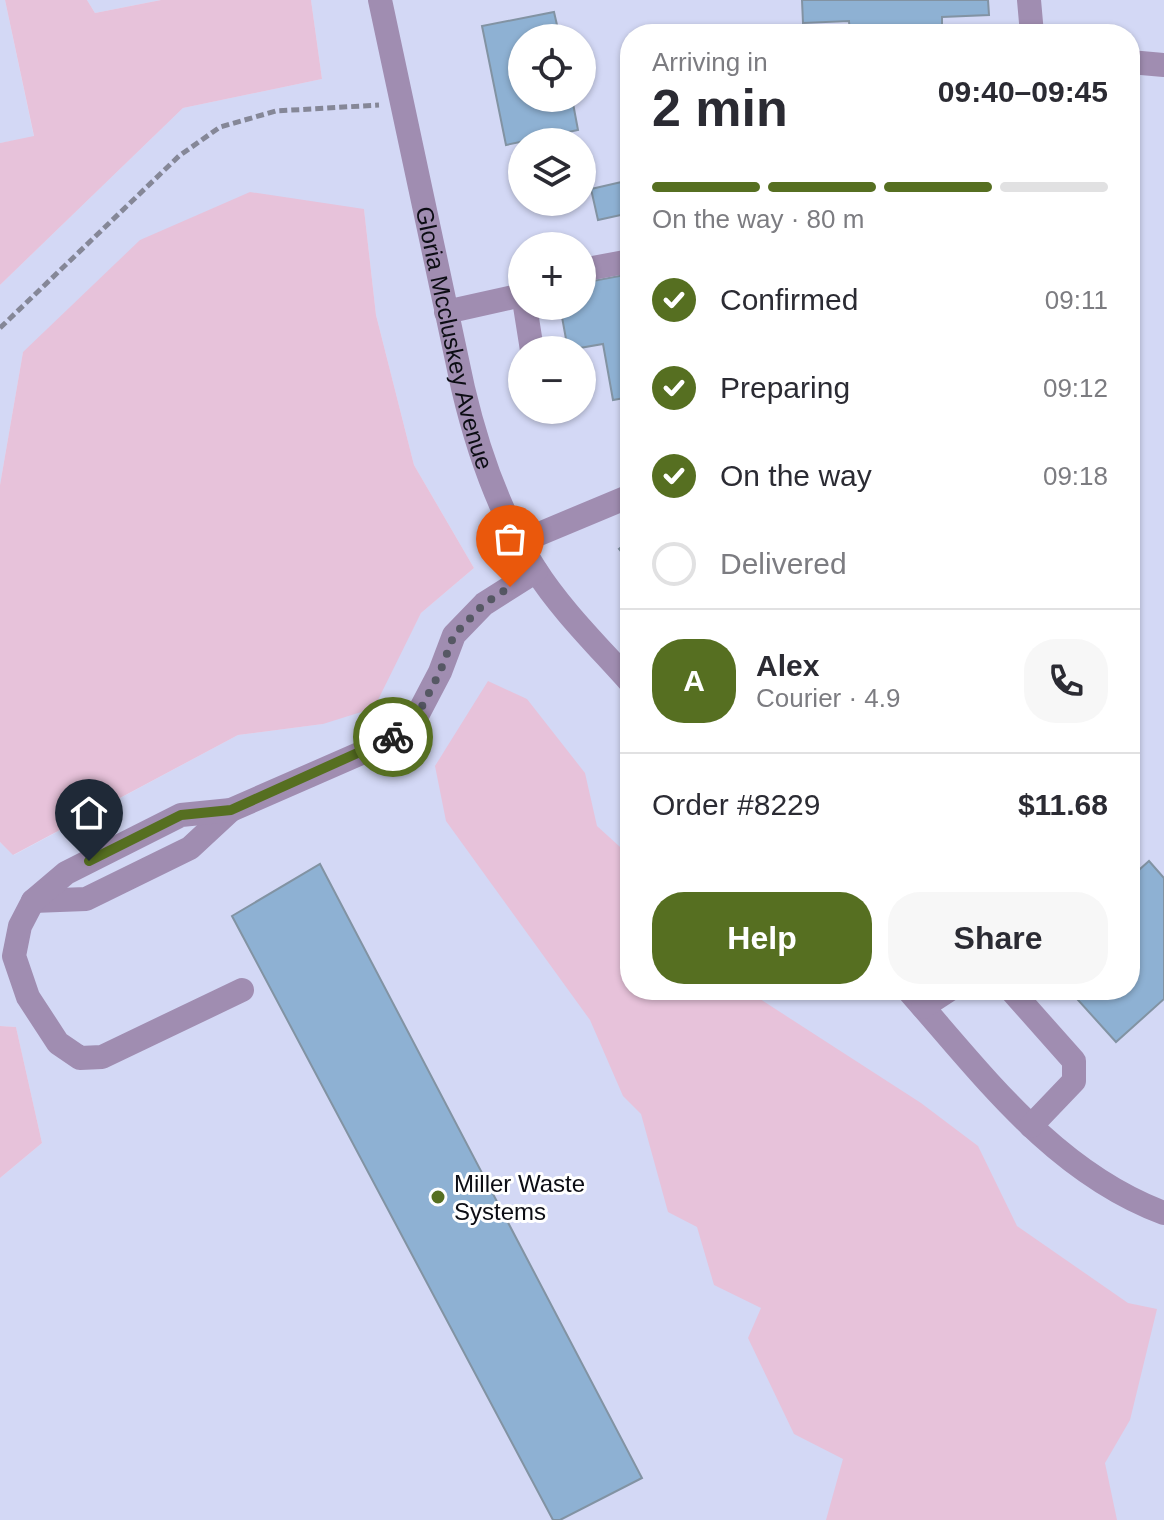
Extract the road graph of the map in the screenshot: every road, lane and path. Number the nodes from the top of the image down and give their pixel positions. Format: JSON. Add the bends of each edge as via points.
{"nodes":[{"id":1,"x":380,"y":0,"type":"edge"},
{"id":2,"x":1029,"y":0,"type":"edge"},
{"id":3,"x":1031,"y":24,"type":"edge"},
{"id":4,"x":1140,"y":63,"type":"edge"},
{"id":5,"x":1164,"y":65,"type":"edge"},
{"id":6,"x":400,"y":103,"type":"junction"},
{"id":7,"x":620,"y":263,"type":"edge"},
{"id":8,"x":596,"y":267,"type":"edge"},
{"id":9,"x":508,"y":298,"type":"edge"},
{"id":10,"x":446,"y":312,"type":"junction"},
{"id":11,"x":0,"y":328,"type":"edge"},
{"id":12,"x":620,"y":500,"type":"edge"},
{"id":13,"x":520,"y":542,"type":"junction"},
{"id":14,"x":536,"y":571,"type":"junction"},
{"id":15,"x":620,"y":671,"type":"edge"},
{"id":16,"x":231,"y":810,"type":"junction"},
{"id":17,"x":33,"y":901,"type":"junction"},
{"id":18,"x":242,"y":990,"type":"dead end"},
{"id":19,"x":917,"y":1000,"type":"edge"},
{"id":20,"x":1020,"y":1000,"type":"edge"},
{"id":21,"x":1031,"y":1126,"type":"junction"},
{"id":22,"x":1164,"y":1213,"type":"edge"}],
"edges":[{"from":1,"to":6,"type":"street","name":"Gloria Mccluskey Avenue"},
{"from":2,"to":3,"type":"street"},
{"from":4,"to":5,"type":"street"},
{"from":6,"to":10,"type":"street","name":"Gloria Mccluskey Avenue"},
{"from":6,"to":11,"type":"path","via":[[276,111],[220,127],[179,156]]},
{"from":7,"to":8,"type":"street"},
{"from":9,"to":10,"type":"street"},
{"from":10,"to":13,"type":"street","name":"Gloria Mccluskey Avenue","via":[[473,430],[492,487]]},
{"from":12,"to":13,"type":"street"},
{"from":13,"to":14,"type":"street","name":"Gloria Mccluskey Avenue"},
{"from":14,"to":15,"type":"street","name":"Gloria Mccluskey Avenue"},
{"from":14,"to":16,"type":"street","via":[[484,604],[454,635],[418,714],[391,740]]},
{"from":16,"to":17,"type":"street","via":[[181,815],[66,873]]},
{"from":16,"to":17,"type":"street","via":[[190,848],[86,899]]},
{"from":17,"to":18,"type":"street","via":[[20,926],[14,956],[28,997],[58,1043],[80,1058],[102,1057]]},
{"from":19,"to":21,"type":"street"},
{"from":20,"to":21,"type":"street","via":[[1074,1061],[1074,1081]]},
{"from":21,"to":22,"type":"street","via":[[1110,1187]]}]}
